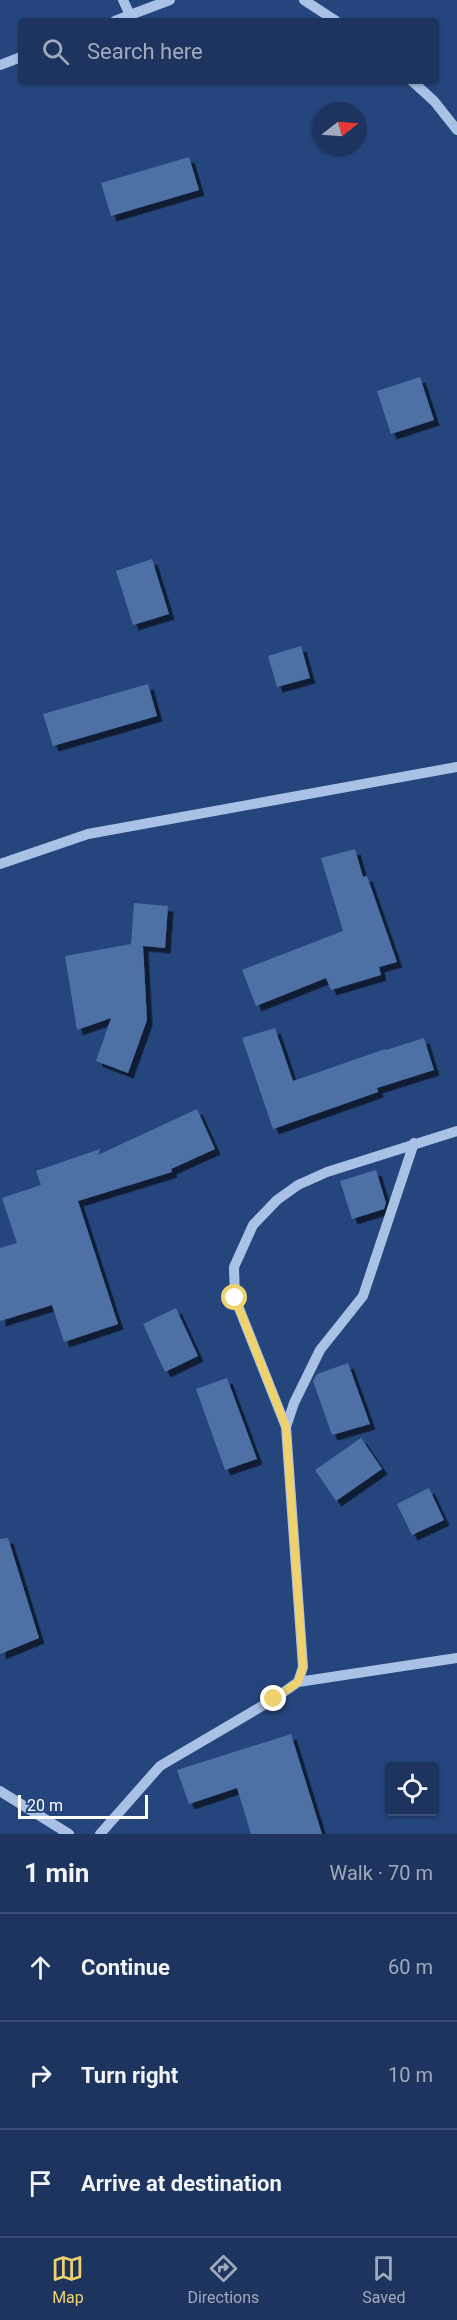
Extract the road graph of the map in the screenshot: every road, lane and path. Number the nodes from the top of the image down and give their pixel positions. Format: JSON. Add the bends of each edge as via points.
{"nodes":[{"id":1,"x":123,"y":0,"type":"edge"},
{"id":2,"x":170,"y":0,"type":"edge"},
{"id":3,"x":304,"y":0,"type":"edge"},
{"id":4,"x":130,"y":15,"type":"junction"},
{"id":5,"x":122,"y":18,"type":"edge"},
{"id":6,"x":331,"y":18,"type":"edge"},
{"id":7,"x":18,"y":58,"type":"edge"},
{"id":8,"x":0,"y":65,"type":"edge"},
{"id":9,"x":415,"y":84,"type":"edge"},
{"id":10,"x":457,"y":130,"type":"edge"},
{"id":11,"x":457,"y":767,"type":"edge"},
{"id":12,"x":0,"y":864,"type":"edge"},
{"id":13,"x":457,"y":1131,"type":"edge"},
{"id":14,"x":414,"y":1143,"type":"junction"},
{"id":15,"x":286,"y":1427,"type":"junction"},
{"id":16,"x":457,"y":1658,"type":"edge"},
{"id":17,"x":298,"y":1682,"type":"junction"},
{"id":18,"x":2,"y":1793,"type":"edge"},
{"id":19,"x":69,"y":1834,"type":"edge"},
{"id":20,"x":100,"y":1834,"type":"edge"}],
"edges":[{"from":1,"to":4,"type":"street"},
{"from":2,"to":4,"type":"street"},
{"from":3,"to":6,"type":"street"},
{"from":4,"to":5,"type":"street"},
{"from":7,"to":8,"type":"street"},
{"from":9,"to":10,"type":"street"},
{"from":11,"to":12,"type":"street","via":[[88,834]]},
{"from":13,"to":14,"type":"street"},
{"from":14,"to":15,"type":"street","via":[[363,1296],[320,1350]]},
{"from":14,"to":15,"type":"street","via":[[298,1185],[253,1225],[234,1267],[235,1298]]},
{"from":15,"to":17,"type":"street","via":[[303,1648]]},
{"from":16,"to":17,"type":"street"},
{"from":17,"to":20,"type":"street","via":[[160,1766]]},
{"from":18,"to":19,"type":"street"}]}
